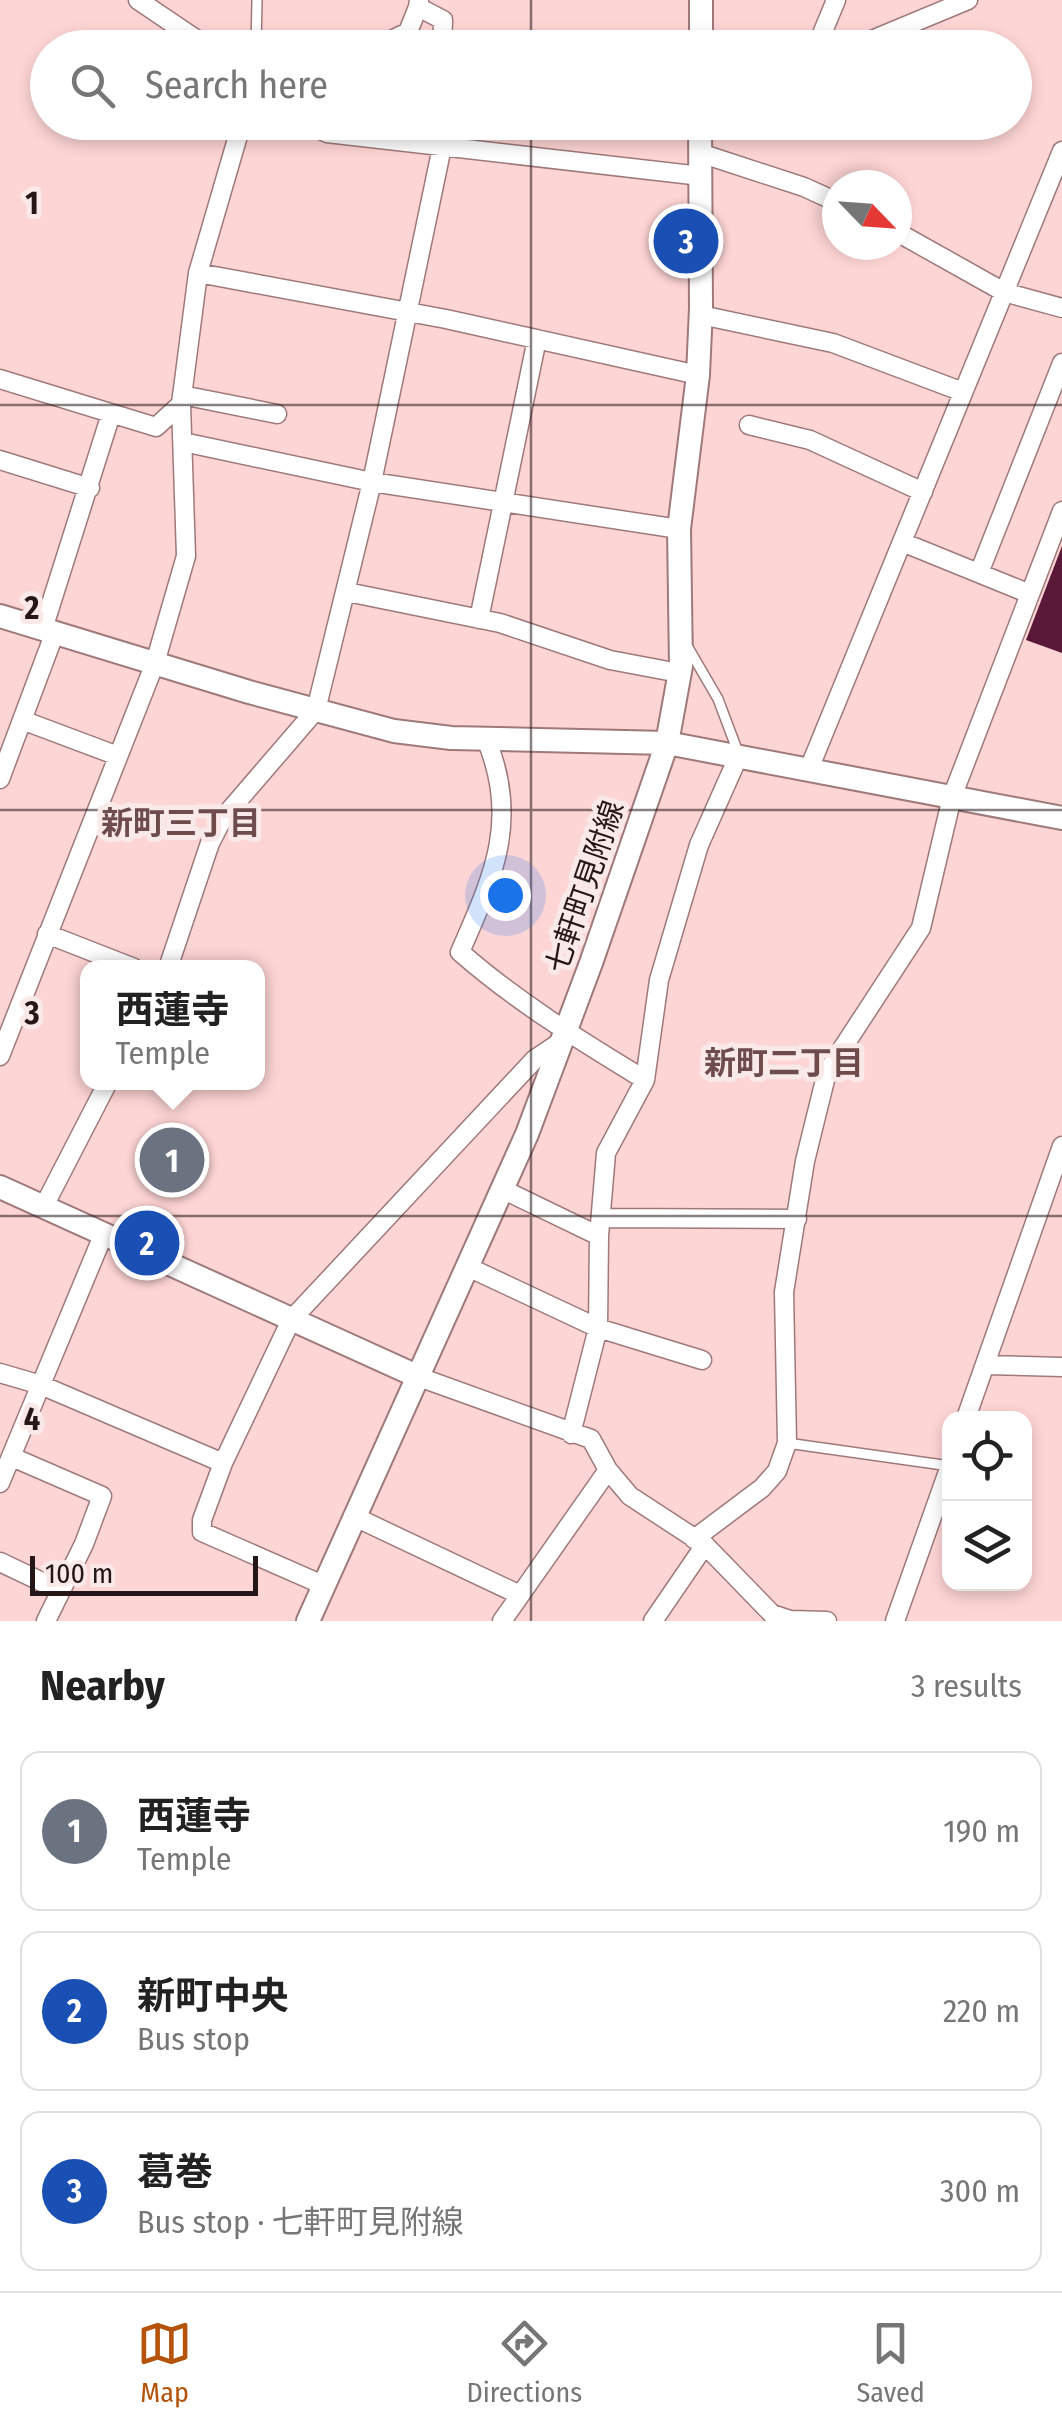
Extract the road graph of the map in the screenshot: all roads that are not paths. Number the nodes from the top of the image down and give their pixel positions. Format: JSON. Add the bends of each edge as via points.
{"nodes":[{"id":1,"x":138,"y":0,"type":"edge"},
{"id":2,"x":257,"y":0,"type":"edge"},
{"id":3,"x":701,"y":0,"type":"edge"},
{"id":4,"x":836,"y":0,"type":"edge"},
{"id":5,"x":968,"y":0,"type":"edge"},
{"id":6,"x":419,"y":3,"type":"edge"},
{"id":7,"x":182,"y":30,"type":"edge"},
{"id":8,"x":256,"y":30,"type":"edge"},
{"id":9,"x":409,"y":30,"type":"edge"},
{"id":10,"x":442,"y":30,"type":"edge"},
{"id":11,"x":700,"y":30,"type":"edge"},
{"id":12,"x":821,"y":30,"type":"edge"},
{"id":13,"x":896,"y":30,"type":"edge"},
{"id":14,"x":237,"y":140,"type":"edge"},
{"id":15,"x":381,"y":140,"type":"edge"},
{"id":16,"x":441,"y":140,"type":"edge"},
{"id":17,"x":702,"y":141,"type":"edge"},
{"id":18,"x":442,"y":148,"type":"junction"},
{"id":19,"x":1062,"y":151,"type":"edge"},
{"id":20,"x":822,"y":195,"type":"edge"},
{"id":21,"x":912,"y":240,"type":"edge"},
{"id":22,"x":198,"y":273,"type":"junction"},
{"id":23,"x":1004,"y":292,"type":"junction"},
{"id":24,"x":1062,"y":308,"type":"edge"},
{"id":25,"x":408,"y":315,"type":"junction"},
{"id":26,"x":701,"y":315,"type":"junction"},
{"id":27,"x":537,"y":340,"type":"junction"},
{"id":28,"x":1062,"y":362,"type":"edge"},
{"id":29,"x":698,"y":375,"type":"junction"},
{"id":30,"x":0,"y":379,"type":"edge"},
{"id":31,"x":963,"y":392,"type":"junction"},
{"id":32,"x":182,"y":399,"type":"junction"},
{"id":33,"x":111,"y":414,"type":"junction"},
{"id":34,"x":277,"y":414,"type":"dead end"},
{"id":35,"x":749,"y":425,"type":"dead end"},
{"id":36,"x":183,"y":442,"type":"junction"},
{"id":37,"x":0,"y":460,"type":"edge"},
{"id":38,"x":372,"y":482,"type":"junction"},
{"id":39,"x":90,"y":488,"type":"junction"},
{"id":40,"x":923,"y":492,"type":"junction"},
{"id":41,"x":503,"y":502,"type":"junction"},
{"id":42,"x":1062,"y":512,"type":"edge"},
{"id":43,"x":679,"y":529,"type":"junction"},
{"id":44,"x":902,"y":542,"type":"junction"},
{"id":45,"x":978,"y":573,"type":"junction"},
{"id":46,"x":347,"y":592,"type":"junction"},
{"id":47,"x":1030,"y":594,"type":"junction"},
{"id":48,"x":0,"y":616,"type":"edge"},
{"id":49,"x":479,"y":619,"type":"junction"},
{"id":50,"x":49,"y":630,"type":"junction"},
{"id":51,"x":680,"y":634,"type":"junction"},
{"id":52,"x":155,"y":663,"type":"junction"},
{"id":53,"x":680,"y":674,"type":"junction"},
{"id":54,"x":316,"y":710,"type":"junction"},
{"id":55,"x":22,"y":720,"type":"junction"},
{"id":56,"x":486,"y":739,"type":"junction"},
{"id":57,"x":666,"y":743,"type":"junction"},
{"id":58,"x":739,"y":755,"type":"junction"},
{"id":59,"x":118,"y":756,"type":"junction"},
{"id":60,"x":809,"y":769,"type":"junction"},
{"id":61,"x":0,"y":779,"type":"edge"},
{"id":62,"x":952,"y":798,"type":"junction"},
{"id":63,"x":1062,"y":818,"type":"edge"},
{"id":64,"x":47,"y":934,"type":"junction"},
{"id":65,"x":114,"y":960,"type":"edge"},
{"id":66,"x":171,"y":960,"type":"edge"},
{"id":67,"x":6,"y":1022,"type":"edge"},
{"id":68,"x":564,"y":1037,"type":"junction"},
{"id":69,"x":0,"y":1056,"type":"edge"},
{"id":70,"x":645,"y":1080,"type":"junction"},
{"id":71,"x":104,"y":1090,"type":"edge"},
{"id":72,"x":1062,"y":1146,"type":"edge"},
{"id":73,"x":0,"y":1187,"type":"edge"},
{"id":74,"x":502,"y":1190,"type":"junction"},
{"id":75,"x":44,"y":1206,"type":"junction"},
{"id":76,"x":797,"y":1220,"type":"junction"},
{"id":77,"x":600,"y":1227,"type":"junction"},
{"id":78,"x":104,"y":1234,"type":"junction"},
{"id":79,"x":468,"y":1268,"type":"junction"},
{"id":80,"x":291,"y":1320,"type":"junction"},
{"id":81,"x":598,"y":1328,"type":"junction"},
{"id":82,"x":702,"y":1360,"type":"dead end"},
{"id":83,"x":985,"y":1365,"type":"junction"},
{"id":84,"x":1062,"y":1367,"type":"edge"},
{"id":85,"x":0,"y":1374,"type":"edge"},
{"id":86,"x":419,"y":1377,"type":"junction"},
{"id":87,"x":42,"y":1385,"type":"junction"},
{"id":88,"x":969,"y":1411,"type":"edge"},
{"id":89,"x":571,"y":1434,"type":"junction"},
{"id":90,"x":787,"y":1443,"type":"junction"},
{"id":91,"x":12,"y":1456,"type":"junction"},
{"id":92,"x":223,"y":1462,"type":"junction"},
{"id":93,"x":942,"y":1465,"type":"edge"},
{"id":94,"x":608,"y":1470,"type":"junction"},
{"id":95,"x":0,"y":1483,"type":"edge"},
{"id":96,"x":942,"y":1489,"type":"edge"},
{"id":97,"x":353,"y":1516,"type":"junction"},
{"id":98,"x":699,"y":1542,"type":"junction"},
{"id":99,"x":0,"y":1562,"type":"edge"},
{"id":100,"x":323,"y":1585,"type":"junction"},
{"id":101,"x":61,"y":1591,"type":"junction"},
{"id":102,"x":520,"y":1594,"type":"junction"},
{"id":103,"x":46,"y":1621,"type":"edge"},
{"id":104,"x":308,"y":1621,"type":"edge"},
{"id":105,"x":502,"y":1621,"type":"edge"},
{"id":106,"x":653,"y":1621,"type":"edge"},
{"id":107,"x":827,"y":1621,"type":"edge"},
{"id":108,"x":895,"y":1621,"type":"edge"}],
"edges":[{"from":1,"to":7,"type":"street"},
{"from":2,"to":8,"type":"lane"},
{"from":3,"to":11,"type":"main road"},
{"from":4,"to":12,"type":"street"},
{"from":5,"to":13,"type":"street"},
{"from":6,"to":9,"type":"street"},
{"from":6,"to":10,"type":"street","via":[[442,20]]},
{"from":14,"to":22,"type":"street"},
{"from":15,"to":18,"type":"street"},
{"from":16,"to":18,"type":"street"},
{"from":17,"to":18,"type":"street"},
{"from":17,"to":20,"type":"street"},
{"from":17,"to":26,"type":"main road","name":"七軒町見附線"},
{"from":18,"to":25,"type":"street"},
{"from":19,"to":23,"type":"street"},
{"from":21,"to":23,"type":"street"},
{"from":22,"to":25,"type":"street"},
{"from":22,"to":32,"type":"street"},
{"from":23,"to":24,"type":"street"},
{"from":23,"to":31,"type":"street"},
{"from":25,"to":27,"type":"street"},
{"from":25,"to":38,"type":"street"},
{"from":26,"to":29,"type":"main road","name":"七軒町見附線"},
{"from":26,"to":31,"type":"street","via":[[832,342]]},
{"from":27,"to":29,"type":"street"},
{"from":27,"to":41,"type":"street"},
{"from":28,"to":45,"type":"street"},
{"from":29,"to":43,"type":"main road","name":"七軒町見附線"},
{"from":30,"to":33,"type":"street"},
{"from":31,"to":40,"type":"street"},
{"from":32,"to":33,"type":"street","via":[[156,427]]},
{"from":32,"to":34,"type":"street"},
{"from":32,"to":36,"type":"street"},
{"from":33,"to":39,"type":"street"},
{"from":35,"to":40,"type":"street","via":[[810,440]]},
{"from":36,"to":38,"type":"street"},
{"from":36,"to":52,"type":"street","via":[[186,556]]},
{"from":37,"to":39,"type":"street"},
{"from":38,"to":41,"type":"street"},
{"from":38,"to":46,"type":"street"},
{"from":39,"to":50,"type":"street"},
{"from":40,"to":44,"type":"street"},
{"from":41,"to":43,"type":"street"},
{"from":41,"to":49,"type":"street"},
{"from":42,"to":47,"type":"street"},
{"from":43,"to":51,"type":"main road","name":"七軒町見附線"},
{"from":44,"to":45,"type":"street"},
{"from":44,"to":60,"type":"street"},
{"from":45,"to":47,"type":"street"},
{"from":46,"to":49,"type":"street"},
{"from":46,"to":54,"type":"street"},
{"from":47,"to":62,"type":"street"},
{"from":48,"to":50,"type":"main road"},
{"from":49,"to":53,"type":"street"},
{"from":50,"to":52,"type":"main road"},
{"from":50,"to":55,"type":"street"},
{"from":51,"to":53,"type":"main road","name":"七軒町見附線"},
{"from":51,"to":58,"type":"lane","via":[[718,699]]},
{"from":52,"to":54,"type":"main road"},
{"from":52,"to":59,"type":"street"},
{"from":53,"to":57,"type":"main road","name":"七軒町見附線"},
{"from":54,"to":56,"type":"main road","via":[[394,731]]},
{"from":54,"to":66,"type":"street","via":[[223,818]]},
{"from":55,"to":59,"type":"street"},
{"from":55,"to":61,"type":"street"},
{"from":56,"to":57,"type":"main road"},
{"from":56,"to":68,"type":"street","via":[[496,762],[503,820],[489,887],[460,952]]},
{"from":57,"to":58,"type":"main road"},
{"from":57,"to":68,"type":"main road","name":"七軒町見附線"},
{"from":58,"to":60,"type":"main road"},
{"from":58,"to":70,"type":"street","via":[[699,845],[659,980]]},
{"from":59,"to":64,"type":"street"},
{"from":60,"to":62,"type":"main road"},
{"from":62,"to":63,"type":"main road"},
{"from":62,"to":76,"type":"street","via":[[921,928],[827,1072]]},
{"from":64,"to":65,"type":"street"},
{"from":64,"to":67,"type":"street"},
{"from":67,"to":69,"type":"street"},
{"from":68,"to":70,"type":"street"},
{"from":68,"to":74,"type":"main road","name":"七軒町見附線"},
{"from":68,"to":80,"type":"street","via":[[535,1059]]},
{"from":70,"to":77,"type":"street","via":[[606,1153]]},
{"from":71,"to":75,"type":"street"},
{"from":72,"to":83,"type":"street"},
{"from":73,"to":75,"type":"main road"},
{"from":74,"to":77,"type":"street"},
{"from":74,"to":79,"type":"main road","name":"七軒町見附線"},
{"from":75,"to":78,"type":"main road"},
{"from":76,"to":77,"type":"street"},
{"from":76,"to":90,"type":"street","via":[[784,1292]]},
{"from":77,"to":81,"type":"street"},
{"from":78,"to":80,"type":"main road"},
{"from":78,"to":87,"type":"street"},
{"from":79,"to":81,"type":"street"},
{"from":79,"to":86,"type":"main road","name":"七軒町見附線"},
{"from":80,"to":86,"type":"main road"},
{"from":80,"to":92,"type":"street"},
{"from":81,"to":82,"type":"street"},
{"from":81,"to":89,"type":"street"},
{"from":83,"to":84,"type":"street"},
{"from":83,"to":88,"type":"street"},
{"from":85,"to":87,"type":"street"},
{"from":86,"to":89,"type":"street"},
{"from":86,"to":97,"type":"main road","name":"七軒町見附線"},
{"from":87,"to":91,"type":"street"},
{"from":87,"to":92,"type":"street"},
{"from":89,"to":94,"type":"street","via":[[590,1440]]},
{"from":90,"to":93,"type":"lane"},
{"from":90,"to":98,"type":"street","via":[[762,1488]]},
{"from":91,"to":95,"type":"street"},
{"from":91,"to":101,"type":"street","via":[[102,1496]]},
{"from":92,"to":100,"type":"street","via":[[202,1532]]},
{"from":94,"to":98,"type":"street","via":[[630,1496]]},
{"from":94,"to":102,"type":"street"},
{"from":96,"to":108,"type":"street"},
{"from":97,"to":100,"type":"main road","name":"七軒町見附線"},
{"from":97,"to":102,"type":"street"},
{"from":98,"to":106,"type":"street"},
{"from":98,"to":107,"type":"street","via":[[772,1614]]},
{"from":99,"to":101,"type":"street"},
{"from":100,"to":104,"type":"main road","name":"七軒町見附線"},
{"from":101,"to":103,"type":"street"},
{"from":102,"to":105,"type":"street"}]}
